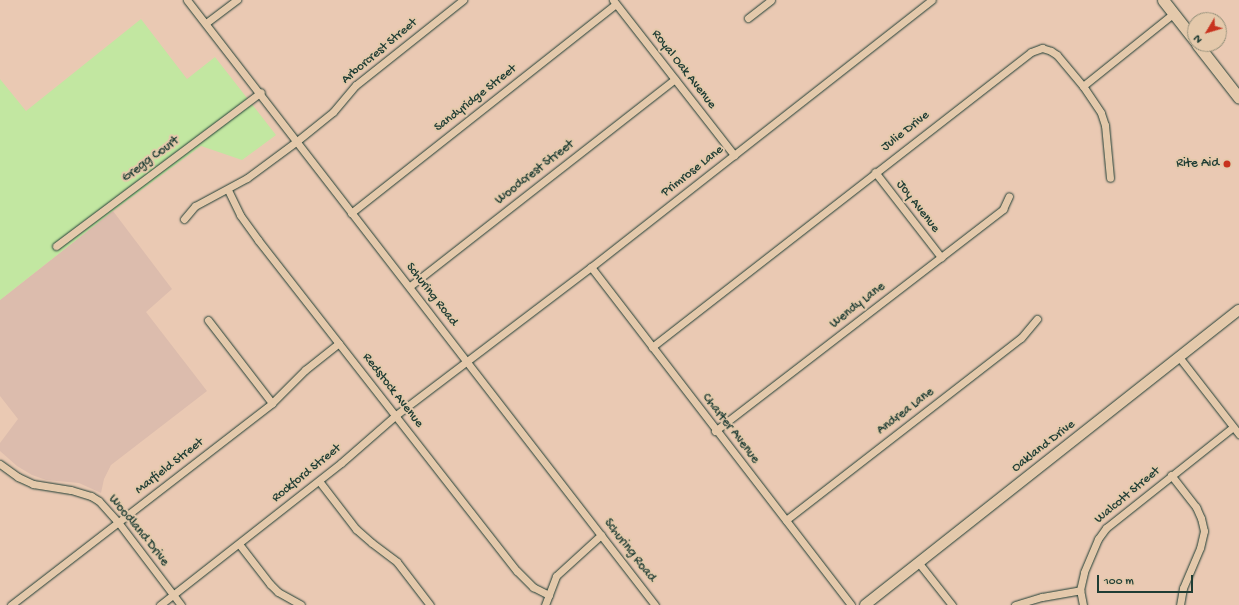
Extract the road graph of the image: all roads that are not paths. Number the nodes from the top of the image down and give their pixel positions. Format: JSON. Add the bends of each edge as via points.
{"nodes":[{"id":1,"x":187,"y":0,"type":"edge"},
{"id":2,"x":237,"y":0,"type":"edge"},
{"id":3,"x":464,"y":0,"type":"edge"},
{"id":4,"x":771,"y":0,"type":"edge"},
{"id":5,"x":932,"y":0,"type":"edge"},
{"id":6,"x":1163,"y":0,"type":"edge"},
{"id":7,"x":615,"y":2,"type":"edge"},
{"id":8,"x":1174,"y":13,"type":"junction"},
{"id":9,"x":748,"y":18,"type":"dead end"},
{"id":10,"x":206,"y":23,"type":"junction"},
{"id":11,"x":1187,"y":30,"type":"edge"},
{"id":12,"x":1203,"y":52,"type":"edge"},
{"id":13,"x":675,"y":79,"type":"junction"},
{"id":14,"x":1082,"y":86,"type":"junction"},
{"id":15,"x":260,"y":92,"type":"junction"},
{"id":16,"x":1239,"y":98,"type":"edge"},
{"id":17,"x":297,"y":141,"type":"junction"},
{"id":18,"x":734,"y":155,"type":"junction"},
{"id":19,"x":875,"y":172,"type":"junction"},
{"id":20,"x":1110,"y":178,"type":"dead end"},
{"id":21,"x":228,"y":190,"type":"junction"},
{"id":22,"x":1009,"y":196,"type":"dead end"},
{"id":23,"x":351,"y":214,"type":"junction"},
{"id":24,"x":184,"y":219,"type":"dead end"},
{"id":25,"x":56,"y":246,"type":"dead end"},
{"id":26,"x":941,"y":257,"type":"junction"},
{"id":27,"x":590,"y":267,"type":"junction"},
{"id":28,"x":410,"y":286,"type":"junction"},
{"id":29,"x":1239,"y":310,"type":"edge"},
{"id":30,"x":1037,"y":319,"type":"dead end"},
{"id":31,"x":208,"y":320,"type":"dead end"},
{"id":32,"x":340,"y":342,"type":"junction"},
{"id":33,"x":652,"y":347,"type":"junction"},
{"id":34,"x":1179,"y":357,"type":"junction"},
{"id":35,"x":468,"y":361,"type":"junction"},
{"id":36,"x":272,"y":402,"type":"junction"},
{"id":37,"x":396,"y":415,"type":"junction"},
{"id":38,"x":1233,"y":427,"type":"junction"},
{"id":39,"x":715,"y":431,"type":"junction"},
{"id":40,"x":1239,"y":434,"type":"edge"},
{"id":41,"x":0,"y":464,"type":"edge"},
{"id":42,"x":1171,"y":475,"type":"junction"},
{"id":43,"x":318,"y":481,"type":"junction"},
{"id":44,"x":786,"y":520,"type":"junction"},
{"id":45,"x":118,"y":522,"type":"junction"},
{"id":46,"x":601,"y":535,"type":"junction"},
{"id":47,"x":239,"y":544,"type":"junction"},
{"id":48,"x":918,"y":562,"type":"junction"},
{"id":49,"x":1080,"y":590,"type":"junction"},
{"id":50,"x":174,"y":594,"type":"junction"},
{"id":51,"x":549,"y":595,"type":"junction"},
{"id":52,"x":11,"y":605,"type":"edge"},
{"id":53,"x":160,"y":605,"type":"edge"},
{"id":54,"x":181,"y":605,"type":"edge"},
{"id":55,"x":301,"y":605,"type":"edge"},
{"id":56,"x":430,"y":605,"type":"edge"},
{"id":57,"x":546,"y":605,"type":"edge"},
{"id":58,"x":655,"y":605,"type":"edge"},
{"id":59,"x":851,"y":605,"type":"edge"},
{"id":60,"x":865,"y":605,"type":"edge"},
{"id":61,"x":952,"y":605,"type":"edge"},
{"id":62,"x":1015,"y":605,"type":"edge"},
{"id":63,"x":1083,"y":605,"type":"edge"},
{"id":64,"x":1180,"y":605,"type":"edge"}],
"edges":[{"from":1,"to":10,"type":"street","name":"Schuring Road"},
{"from":2,"to":10,"type":"street"},
{"from":3,"to":17,"type":"street","name":"Arborcrest Street","via":[[356,85],[333,112]]},
{"from":4,"to":9,"type":"street"},
{"from":5,"to":18,"type":"street","name":"Primrose Lane"},
{"from":6,"to":8,"type":"main road"},
{"from":7,"to":13,"type":"street","name":"Royal Oak Avenue"},
{"from":7,"to":23,"type":"street","name":"Sandyridge Street"},
{"from":8,"to":11,"type":"main road"},
{"from":8,"to":14,"type":"street"},
{"from":10,"to":15,"type":"street","name":"Schuring Road"},
{"from":12,"to":16,"type":"main road"},
{"from":13,"to":18,"type":"street","name":"Royal Oak Avenue"},
{"from":13,"to":28,"type":"street","name":"Woodcrest Street"},
{"from":14,"to":19,"type":"street","name":"Julie Drive","via":[[1057,55],[1046,49],[1036,49]]},
{"from":14,"to":20,"type":"street","via":[[1101,113],[1105,124]]},
{"from":15,"to":17,"type":"street","name":"Schuring Road"},
{"from":15,"to":25,"type":"street","name":"Gregg Court"},
{"from":17,"to":21,"type":"street","name":"Arborcrest Street"},
{"from":17,"to":23,"type":"street","name":"Schuring Road"},
{"from":18,"to":27,"type":"street","name":"Primrose Lane"},
{"from":19,"to":26,"type":"street","name":"Joy Avenue"},
{"from":19,"to":33,"type":"street","name":"Julie Drive"},
{"from":21,"to":24,"type":"street","name":"Arborcrest Street","via":[[195,206]]},
{"from":21,"to":32,"type":"street","name":"Redstock Avenue","via":[[240,215],[258,240]]},
{"from":22,"to":26,"type":"street","name":"Wendy Lane","via":[[1002,209]]},
{"from":23,"to":28,"type":"street","name":"Schuring Road"},
{"from":26,"to":39,"type":"street","name":"Wendy Lane"},
{"from":27,"to":33,"type":"street","name":"Charter Avenue"},
{"from":27,"to":35,"type":"street","name":"Primrose Lane"},
{"from":28,"to":35,"type":"street","name":"Schuring Road"},
{"from":29,"to":34,"type":"main road","name":"Oakland Drive"},
{"from":30,"to":44,"type":"street","name":"Andrea Lane","via":[[1021,338]]},
{"from":31,"to":36,"type":"street"},
{"from":32,"to":36,"type":"street","name":"Marfield Street","via":[[305,370]]},
{"from":32,"to":37,"type":"street","name":"Redstock Avenue"},
{"from":33,"to":39,"type":"street","name":"Charter Avenue"},
{"from":34,"to":38,"type":"street"},
{"from":34,"to":48,"type":"main road","name":"Oakland Drive"},
{"from":35,"to":37,"type":"street","name":"Rockford Street"},
{"from":35,"to":46,"type":"street","name":"Schuring Road"},
{"from":36,"to":45,"type":"street","name":"Marfield Street"},
{"from":37,"to":43,"type":"street","name":"Rockford Street"},
{"from":37,"to":51,"type":"street","name":"Redstock Avenue","via":[[521,577]]},
{"from":38,"to":40,"type":"street"},
{"from":38,"to":42,"type":"street","name":"Walcott Street"},
{"from":39,"to":44,"type":"street","name":"Charter Avenue"},
{"from":41,"to":45,"type":"street","name":"Woodland Drive","via":[[33,484],[91,496]]},
{"from":42,"to":49,"type":"street","name":"Walcott Street","via":[[1117,518],[1098,539],[1084,572]]},
{"from":42,"to":64,"type":"street","via":[[1196,507],[1204,531],[1200,548],[1183,588]]},
{"from":43,"to":47,"type":"street","name":"Rockford Street"},
{"from":43,"to":56,"type":"street","via":[[356,529],[397,562]]},
{"from":44,"to":59,"type":"street","name":"Charter Avenue"},
{"from":45,"to":50,"type":"street","name":"Woodland Drive"},
{"from":45,"to":52,"type":"street","name":"Marfield Street"},
{"from":46,"to":51,"type":"street","via":[[556,576]]},
{"from":46,"to":58,"type":"street","name":"Schuring Road"},
{"from":47,"to":50,"type":"street","name":"Rockford Street"},
{"from":47,"to":55,"type":"street","via":[[278,592]]},
{"from":48,"to":60,"type":"main road","name":"Oakland Drive"},
{"from":48,"to":61,"type":"street"},
{"from":49,"to":62,"type":"street"},
{"from":49,"to":63,"type":"street"},
{"from":50,"to":53,"type":"street","name":"Rockford Street"},
{"from":50,"to":54,"type":"street","name":"Woodland Drive"},
{"from":51,"to":57,"type":"street"}]}
